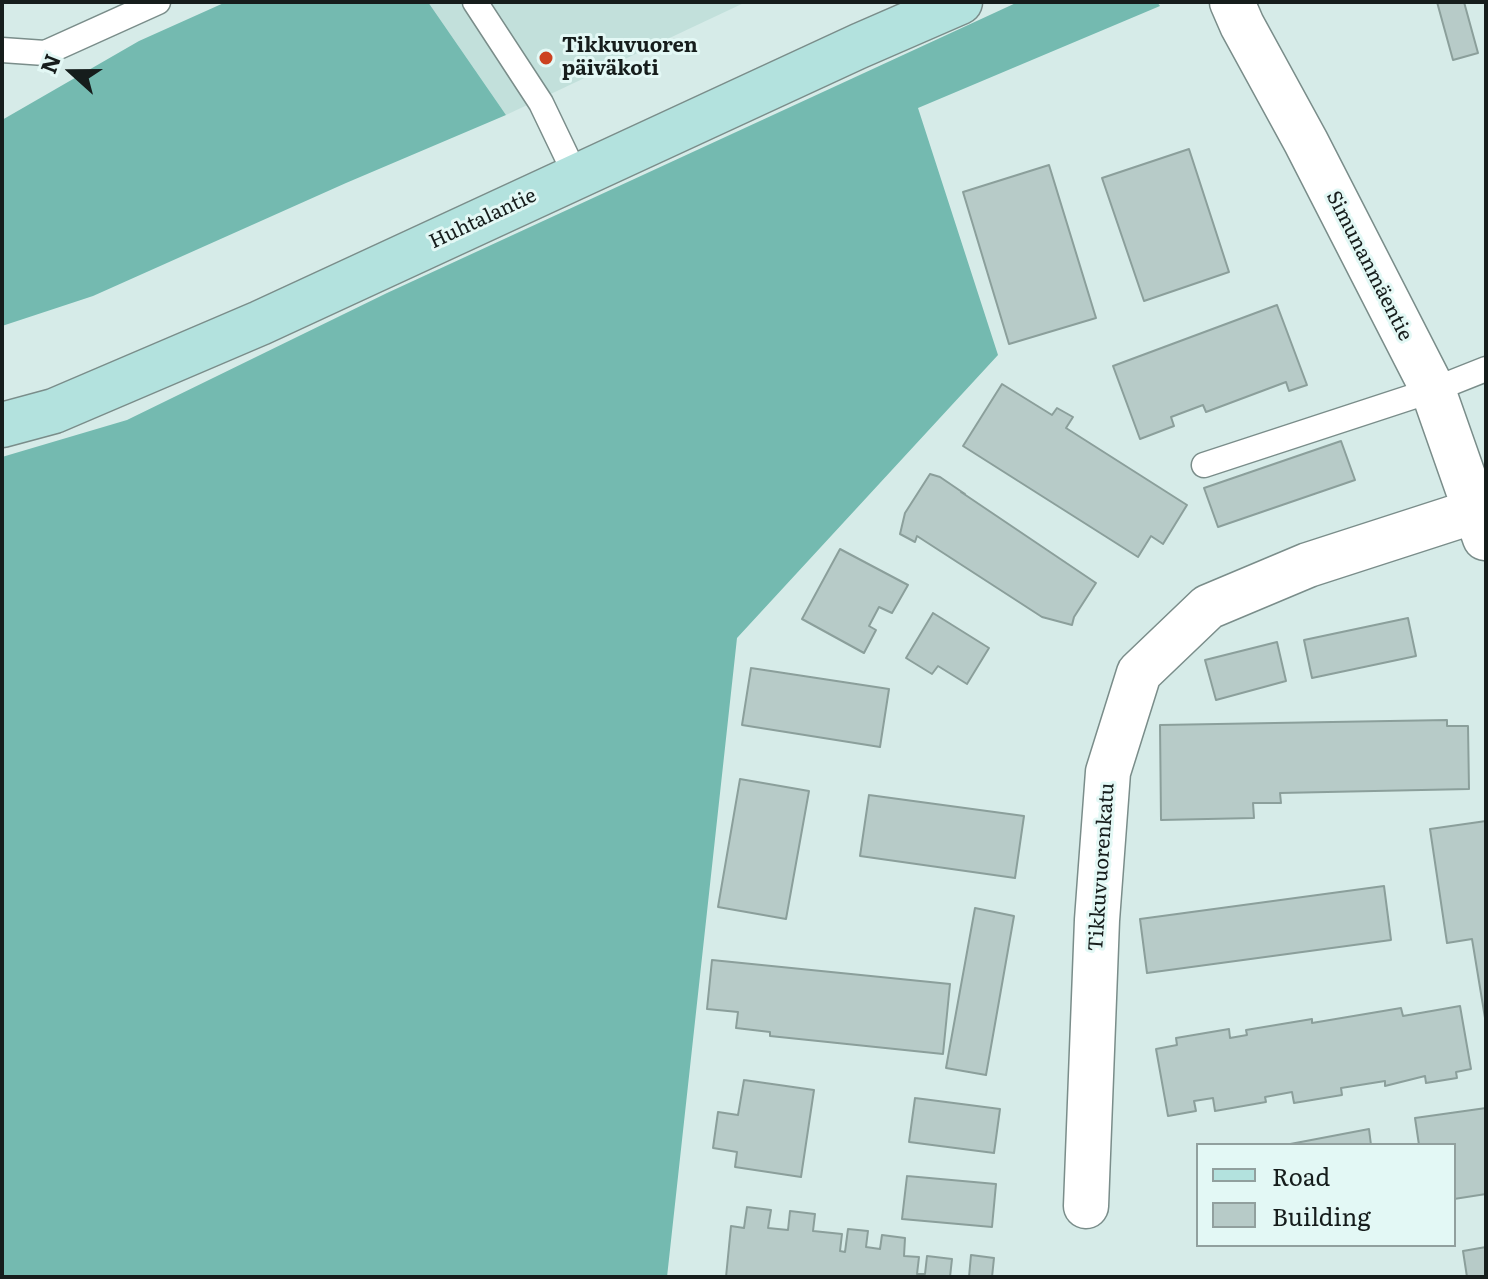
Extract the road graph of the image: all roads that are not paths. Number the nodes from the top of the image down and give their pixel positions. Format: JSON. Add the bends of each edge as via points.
{"nodes":[{"id":1,"x":158,"y":2,"type":"edge"},
{"id":2,"x":475,"y":2,"type":"edge"},
{"id":3,"x":960,"y":2,"type":"edge"},
{"id":4,"x":1232,"y":2,"type":"edge"},
{"id":5,"x":2,"y":50,"type":"edge"},
{"id":6,"x":576,"y":176,"type":"junction"},
{"id":7,"x":1486,"y":369,"type":"edge"},
{"id":8,"x":1433,"y":390,"type":"junction"},
{"id":9,"x":2,"y":425,"type":"edge"},
{"id":10,"x":1204,"y":465,"type":"dead end"},
{"id":11,"x":1481,"y":525,"type":"edge"},
{"id":12,"x":1086,"y":1206,"type":"dead end"}],
"edges":[{"from":1,"to":5,"type":"lane","via":[[45,53]]},
{"from":2,"to":6,"type":"lane","via":[[541,103]]},
{"from":3,"to":6,"type":"main road","name":"Huhtalantie"},
{"from":4,"to":8,"type":"street","name":"Simunanmäentie"},
{"from":6,"to":9,"type":"main road","name":"Huhtalantie","via":[[260,323],[54,411]]},
{"from":7,"to":8,"type":"lane"},
{"from":8,"to":10,"type":"lane"},
{"from":8,"to":11,"type":"street","name":"Simunanmäentie"},
{"from":11,"to":12,"type":"street","name":"Tikkuvuorenkatu","via":[[1308,565],[1208,607],[1139,673],[1108,772]]}]}
